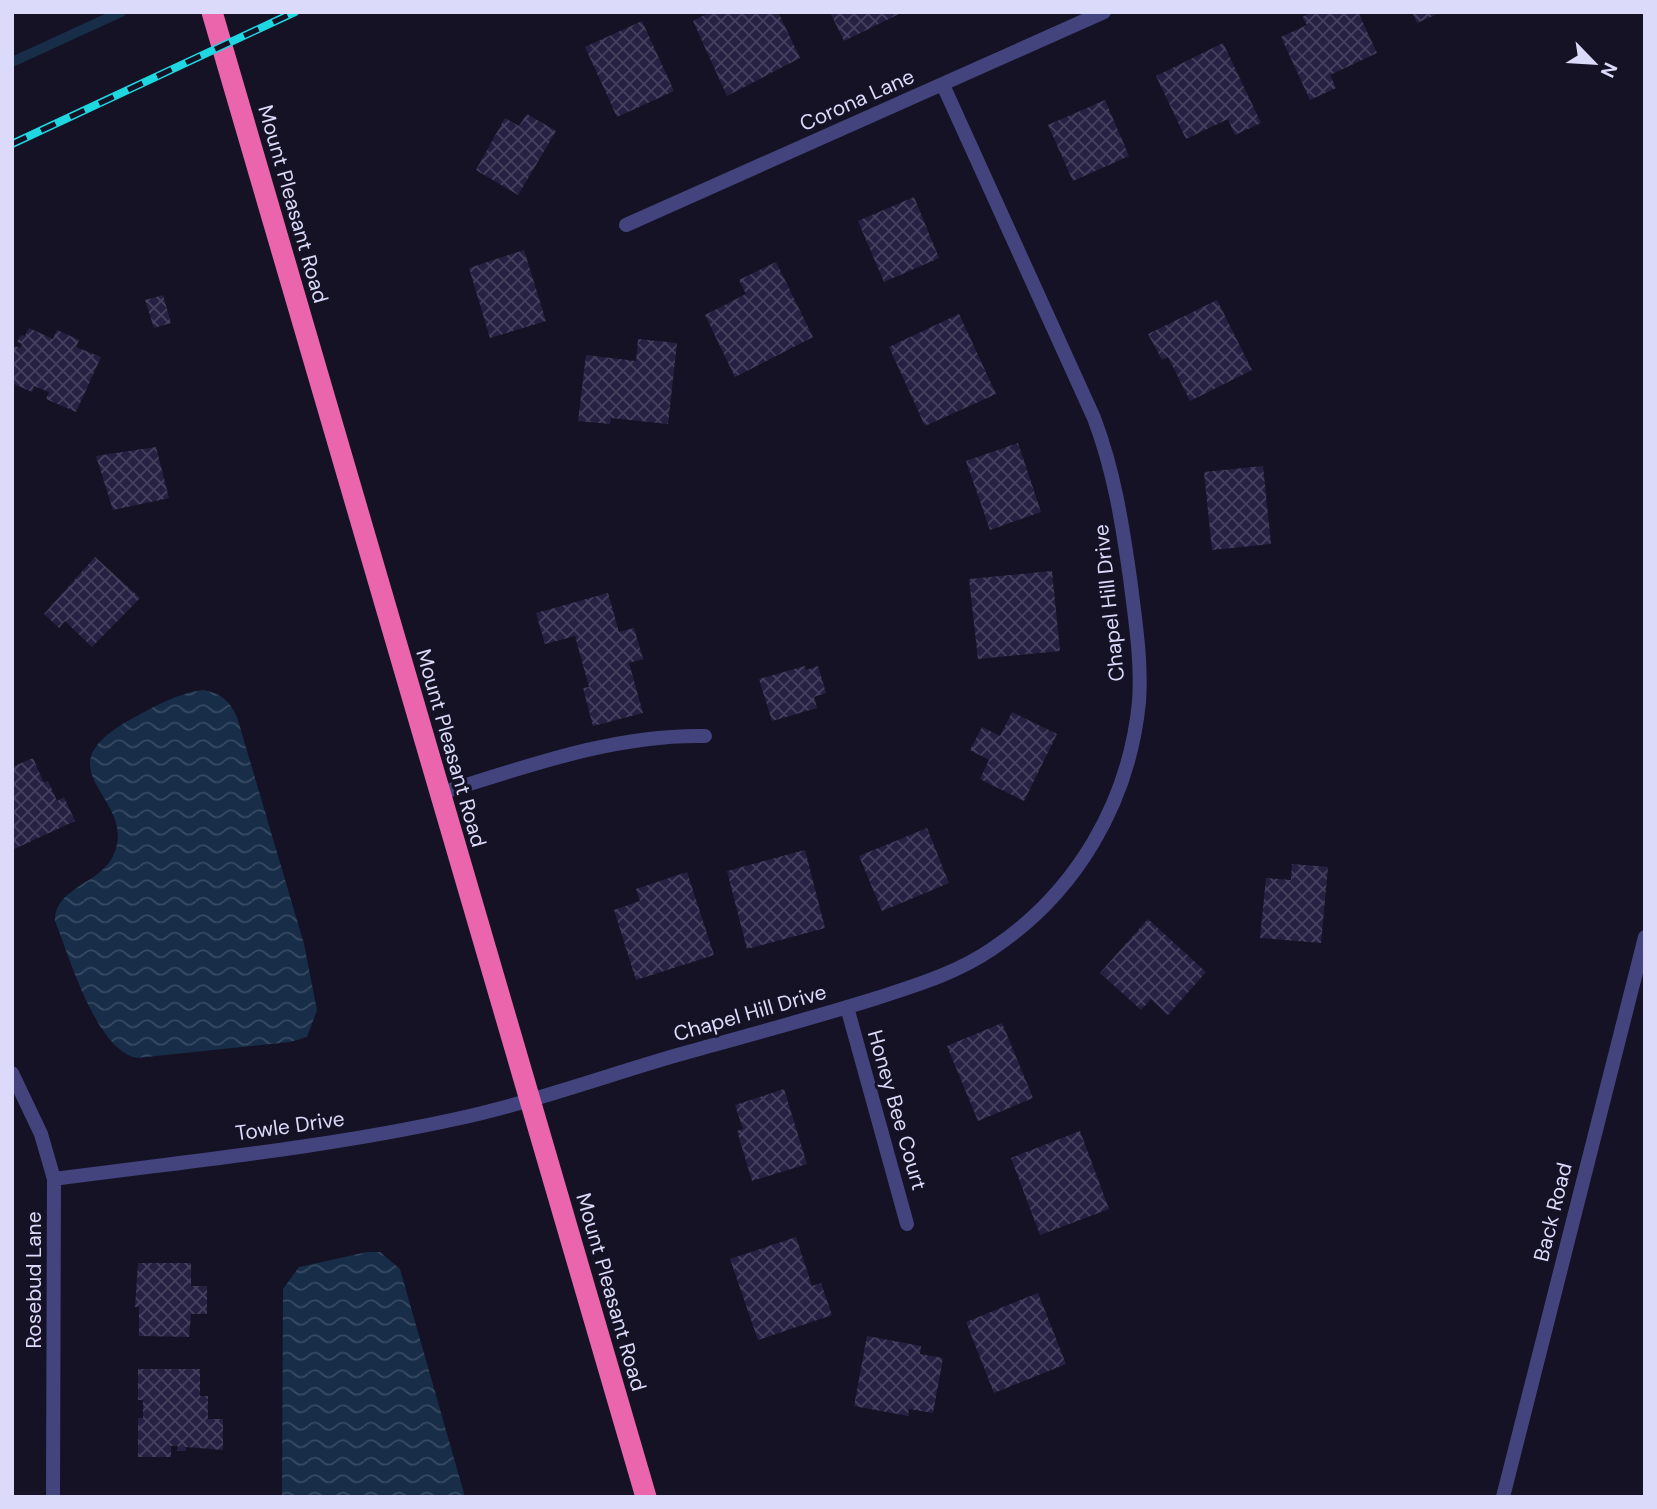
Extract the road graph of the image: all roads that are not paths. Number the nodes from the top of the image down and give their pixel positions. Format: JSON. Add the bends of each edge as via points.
{"nodes":[{"id":1,"x":212,"y":12,"type":"edge"},
{"id":2,"x":1104,"y":12,"type":"edge"},
{"id":3,"x":943,"y":85,"type":"junction"},
{"id":4,"x":626,"y":225,"type":"dead end"},
{"id":5,"x":705,"y":736,"type":"dead end"},
{"id":6,"x":439,"y":794,"type":"junction"},
{"id":7,"x":1645,"y":937,"type":"edge"},
{"id":8,"x":1639,"y":987,"type":"edge"},
{"id":9,"x":847,"y":1007,"type":"junction"},
{"id":10,"x":12,"y":1073,"type":"edge"},
{"id":11,"x":528,"y":1100,"type":"junction"},
{"id":12,"x":54,"y":1179,"type":"junction"},
{"id":13,"x":907,"y":1224,"type":"dead end"},
{"id":14,"x":53,"y":1497,"type":"edge"},
{"id":15,"x":646,"y":1497,"type":"edge"},
{"id":16,"x":1503,"y":1497,"type":"edge"}],
"edges":[{"from":1,"to":6,"type":"highway","name":"Mount Pleasant Road"},
{"from":2,"to":3,"type":"street","name":"Corona Lane"},
{"from":3,"to":4,"type":"street","name":"Corona Lane"},
{"from":3,"to":9,"type":"street","name":"Chapel Hill Drive","via":[[1110,458],[1139,649],[1139,702],[1130,758],[1111,811],[1084,860],[1044,907],[991,950],[936,979]]},
{"from":5,"to":6,"type":"street","via":[[661,735],[602,747]]},
{"from":6,"to":11,"type":"highway","name":"Mount Pleasant Road"},
{"from":7,"to":8,"type":"street","name":"Back Road"},
{"from":8,"to":16,"type":"street","name":"Back Road"},
{"from":9,"to":11,"type":"street","name":"Chapel Hill Drive"},
{"from":9,"to":13,"type":"street","name":"Honey Bee Court"},
{"from":10,"to":12,"type":"street","name":"Rosebud Lane","via":[[41,1134]]},
{"from":11,"to":12,"type":"street","name":"Towle Drive","via":[[337,1142]]},
{"from":11,"to":15,"type":"highway","name":"Mount Pleasant Road"},
{"from":12,"to":14,"type":"street","name":"Rosebud Lane"}]}
